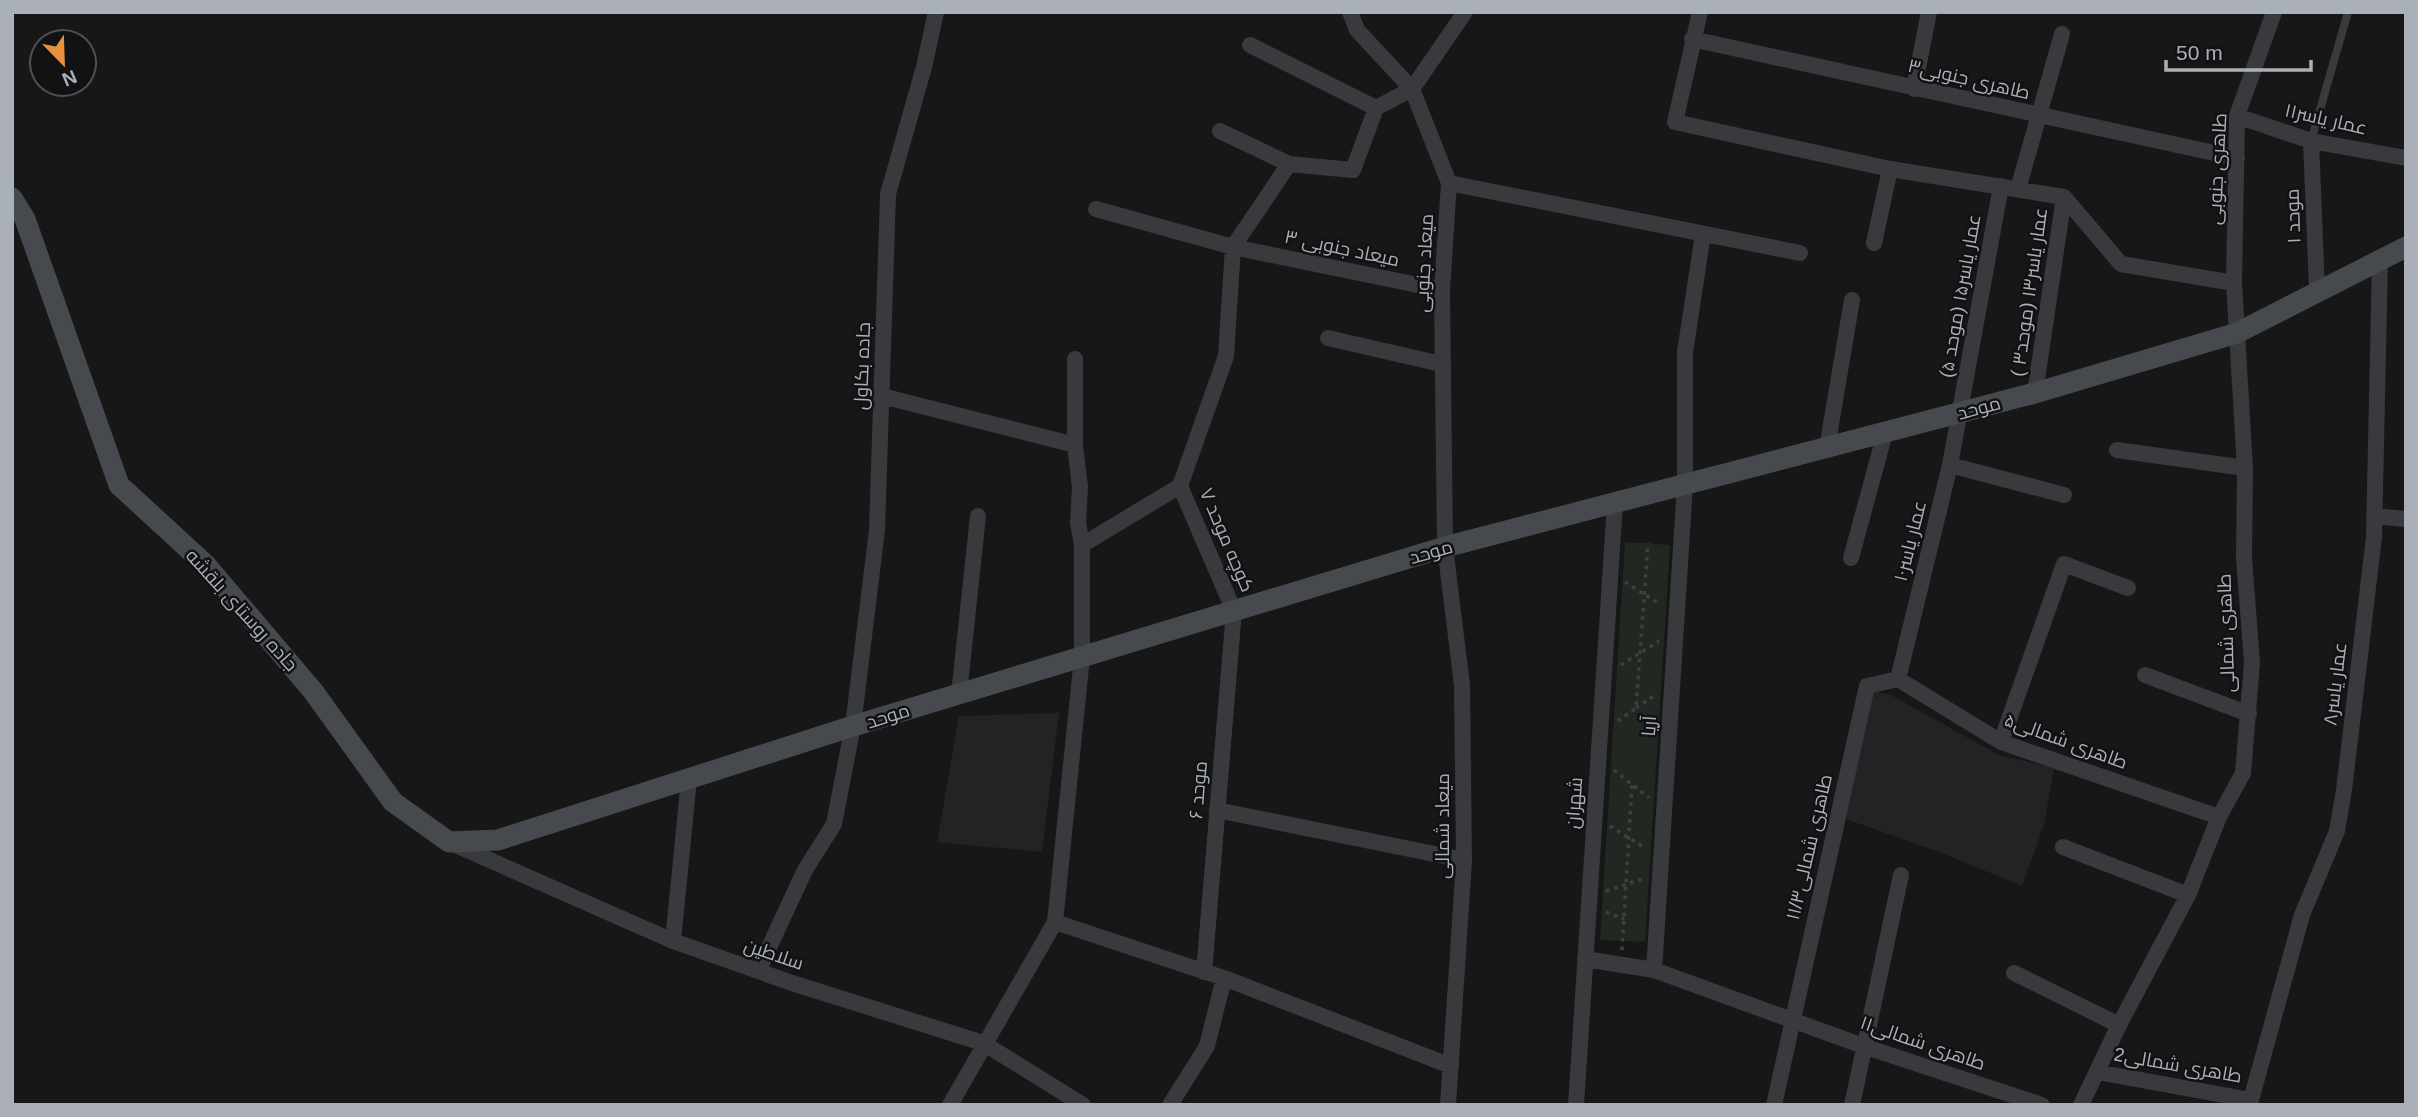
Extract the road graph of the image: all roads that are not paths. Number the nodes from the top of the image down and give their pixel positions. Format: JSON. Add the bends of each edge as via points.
{"nodes":[{"id":1,"x":936,"y":12,"type":"edge"},
{"id":2,"x":1350,"y":12,"type":"edge"},
{"id":3,"x":1465,"y":12,"type":"edge"},
{"id":4,"x":1700,"y":12,"type":"edge"},
{"id":5,"x":1929,"y":12,"type":"edge"},
{"id":6,"x":2274,"y":12,"type":"edge"},
{"id":7,"x":2348,"y":12,"type":"edge"},
{"id":8,"x":2062,"y":34,"type":"dead end"},
{"id":9,"x":1692,"y":38,"type":"junction"},
{"id":10,"x":1250,"y":45,"type":"dead end"},
{"id":11,"x":1412,"y":89,"type":"junction"},
{"id":12,"x":1914,"y":89,"type":"junction"},
{"id":13,"x":1376,"y":108,"type":"junction"},
{"id":14,"x":2237,"y":116,"type":"junction"},
{"id":15,"x":2041,"y":117,"type":"junction"},
{"id":16,"x":1220,"y":131,"type":"dead end"},
{"id":17,"x":2311,"y":141,"type":"junction"},
{"id":18,"x":2237,"y":158,"type":"junction"},
{"id":19,"x":2406,"y":158,"type":"edge"},
{"id":20,"x":1289,"y":164,"type":"junction"},
{"id":21,"x":1890,"y":169,"type":"junction"},
{"id":22,"x":1449,"y":183,"type":"junction"},
{"id":23,"x":2001,"y":186,"type":"junction"},
{"id":24,"x":2018,"y":189,"type":"junction"},
{"id":25,"x":2064,"y":197,"type":"junction"},
{"id":26,"x":12,"y":198,"type":"edge"},
{"id":27,"x":1096,"y":209,"type":"dead end"},
{"id":28,"x":1703,"y":234,"type":"junction"},
{"id":29,"x":1874,"y":243,"type":"dead end"},
{"id":30,"x":1233,"y":247,"type":"junction"},
{"id":31,"x":2406,"y":247,"type":"edge"},
{"id":32,"x":1800,"y":253,"type":"dead end"},
{"id":33,"x":2380,"y":258,"type":"junction"},
{"id":34,"x":2234,"y":283,"type":"junction"},
{"id":35,"x":1442,"y":290,"type":"junction"},
{"id":36,"x":2317,"y":290,"type":"junction"},
{"id":37,"x":1852,"y":300,"type":"dead end"},
{"id":38,"x":2237,"y":333,"type":"junction"},
{"id":39,"x":1328,"y":338,"type":"dead end"},
{"id":40,"x":1075,"y":359,"type":"dead end"},
{"id":41,"x":1441,"y":364,"type":"junction"},
{"id":42,"x":2035,"y":393,"type":"junction"},
{"id":43,"x":882,"y":396,"type":"junction"},
{"id":44,"x":1961,"y":413,"type":"junction"},
{"id":45,"x":1885,"y":433,"type":"junction"},
{"id":46,"x":1075,"y":445,"type":"junction"},
{"id":47,"x":1827,"y":448,"type":"junction"},
{"id":48,"x":2117,"y":450,"type":"dead end"},
{"id":49,"x":1951,"y":465,"type":"junction"},
{"id":50,"x":2245,"y":468,"type":"junction"},
{"id":51,"x":1685,"y":485,"type":"junction"},
{"id":52,"x":1180,"y":486,"type":"junction"},
{"id":53,"x":2064,"y":495,"type":"dead end"},
{"id":54,"x":1615,"y":503,"type":"junction"},
{"id":55,"x":978,"y":516,"type":"dead end"},
{"id":56,"x":2374,"y":516,"type":"junction"},
{"id":57,"x":2406,"y":519,"type":"edge"},
{"id":58,"x":1082,"y":545,"type":"junction"},
{"id":59,"x":1446,"y":547,"type":"junction"},
{"id":60,"x":1851,"y":558,"type":"dead end"},
{"id":61,"x":2128,"y":588,"type":"dead end"},
{"id":62,"x":1234,"y":611,"type":"junction"},
{"id":63,"x":1082,"y":657,"type":"junction"},
{"id":64,"x":2145,"y":675,"type":"dead end"},
{"id":65,"x":1898,"y":679,"type":"junction"},
{"id":66,"x":959,"y":694,"type":"junction"},
{"id":67,"x":2249,"y":714,"type":"junction"},
{"id":68,"x":853,"y":726,"type":"junction"},
{"id":69,"x":2001,"y":742,"type":"junction"},
{"id":70,"x":689,"y":779,"type":"junction"},
{"id":71,"x":1217,"y":810,"type":"junction"},
{"id":72,"x":2220,"y":817,"type":"junction"},
{"id":73,"x":449,"y":842,"type":"junction"},
{"id":74,"x":2063,"y":847,"type":"dead end"},
{"id":75,"x":1464,"y":860,"type":"junction"},
{"id":76,"x":1901,"y":875,"type":"dead end"},
{"id":77,"x":2188,"y":895,"type":"junction"},
{"id":78,"x":1055,"y":922,"type":"junction"},
{"id":79,"x":673,"y":941,"type":"junction"},
{"id":80,"x":1585,"y":959,"type":"junction"},
{"id":81,"x":1654,"y":970,"type":"junction"},
{"id":82,"x":758,"y":971,"type":"junction"},
{"id":83,"x":1204,"y":972,"type":"junction"},
{"id":84,"x":2014,"y":973,"type":"dead end"},
{"id":85,"x":1224,"y":978,"type":"junction"},
{"id":86,"x":1791,"y":1018,"type":"junction"},
{"id":87,"x":2119,"y":1026,"type":"junction"},
{"id":88,"x":983,"y":1043,"type":"junction"},
{"id":89,"x":1866,"y":1047,"type":"junction"},
{"id":90,"x":1451,"y":1066,"type":"junction"},
{"id":91,"x":2097,"y":1072,"type":"junction"},
{"id":92,"x":2251,"y":1100,"type":"joint"},
{"id":93,"x":950,"y":1105,"type":"edge"},
{"id":94,"x":1083,"y":1105,"type":"edge"},
{"id":95,"x":1170,"y":1105,"type":"edge"},
{"id":96,"x":1448,"y":1105,"type":"edge"},
{"id":97,"x":1576,"y":1105,"type":"edge"},
{"id":98,"x":1774,"y":1105,"type":"edge"},
{"id":99,"x":1852,"y":1105,"type":"edge"},
{"id":100,"x":2042,"y":1105,"type":"edge"},
{"id":101,"x":2081,"y":1105,"type":"edge"}],
"edges":[{"from":1,"to":43,"type":"street","name":"جاده بکاول","via":[[888,194]]},
{"from":2,"to":11,"type":"street","name":"میعاد جنوبی","via":[[1357,30]]},
{"from":3,"to":11,"type":"street"},
{"from":4,"to":9,"type":"street"},
{"from":5,"to":12,"type":"street"},
{"from":6,"to":14,"type":"street","name":"طاهری جنوبی"},
{"from":7,"to":17,"type":"lane"},
{"from":8,"to":15,"type":"street"},
{"from":9,"to":12,"type":"street","name":"طاهری جنوبی۳"},
{"from":9,"to":21,"type":"street","via":[[1675,122]]},
{"from":10,"to":13,"type":"street"},
{"from":11,"to":13,"type":"street"},
{"from":11,"to":22,"type":"street","name":"میعاد جنوبی"},
{"from":12,"to":15,"type":"street","name":"طاهری جنوبی۳"},
{"from":13,"to":20,"type":"street","via":[[1353,170]]},
{"from":14,"to":17,"type":"street","name":"عمار یاسر۱۱"},
{"from":14,"to":18,"type":"street","name":"طاهری جنوبی"},
{"from":15,"to":18,"type":"street","name":"طاهری جنوبی۳"},
{"from":15,"to":24,"type":"street"},
{"from":16,"to":20,"type":"street"},
{"from":17,"to":19,"type":"street","name":"عمار یاسر۱۱"},
{"from":17,"to":36,"type":"street","name":"موحد ۱"},
{"from":18,"to":34,"type":"street","name":"طاهری جنوبی"},
{"from":20,"to":30,"type":"street"},
{"from":21,"to":23,"type":"street"},
{"from":21,"to":29,"type":"street"},
{"from":22,"to":28,"type":"street"},
{"from":22,"to":35,"type":"street","name":"میعاد جنوبی"},
{"from":23,"to":24,"type":"street"},
{"from":23,"to":44,"type":"street","name":"عمار یاسر۱۵ (موحد ۵)"},
{"from":24,"to":25,"type":"street"},
{"from":25,"to":34,"type":"street","via":[[2121,264]]},
{"from":25,"to":42,"type":"street","name":"عمار یاسر۱۳ (موحد۳ )"},
{"from":26,"to":73,"type":"street","name":"جاده روستای بلقشه","via":[[24,219],[119,485],[206,565],[313,691],[393,802]]},
{"from":27,"to":30,"type":"street","name":"میعاد جنوبی ۳"},
{"from":28,"to":32,"type":"street"},
{"from":28,"to":51,"type":"street","name":"آریا","via":[[1685,352]]},
{"from":30,"to":35,"type":"street","name":"میعاد جنوبی ۳"},
{"from":30,"to":52,"type":"street","via":[[1226,356]]},
{"from":31,"to":33,"type":"street","name":"موحد"},
{"from":33,"to":36,"type":"street","name":"موحد"},
{"from":33,"to":56,"type":"street","name":"عمار یاسر۸"},
{"from":34,"to":38,"type":"street","name":"طاهری جنوبی"},
{"from":35,"to":41,"type":"street","name":"میعاد جنوبی"},
{"from":36,"to":38,"type":"street","name":"موحد"},
{"from":37,"to":47,"type":"street"},
{"from":38,"to":42,"type":"street","name":"موحد"},
{"from":38,"to":50,"type":"street","name":"طاهری شمالی"},
{"from":39,"to":41,"type":"street"},
{"from":40,"to":46,"type":"street"},
{"from":41,"to":59,"type":"street","name":"میعاد جنوبی"},
{"from":42,"to":44,"type":"street","name":"موحد"},
{"from":43,"to":46,"type":"street"},
{"from":43,"to":68,"type":"street","name":"جاده بکاول","via":[[877,530]]},
{"from":44,"to":45,"type":"street","name":"موحد"},
{"from":44,"to":49,"type":"street","name":"عمار یاسر۱۰"},
{"from":45,"to":47,"type":"street","name":"موحد"},
{"from":45,"to":60,"type":"street"},
{"from":46,"to":58,"type":"street"},
{"from":47,"to":51,"type":"street","name":"موحد"},
{"from":48,"to":50,"type":"street"},
{"from":49,"to":53,"type":"street"},
{"from":49,"to":65,"type":"street","name":"عمار یاسر۱۰"},
{"from":50,"to":67,"type":"street","name":"طاهری شمالی","via":[[2252,663]]},
{"from":51,"to":54,"type":"street","name":"موحد"},
{"from":51,"to":81,"type":"street","name":"آریا"},
{"from":52,"to":58,"type":"street"},
{"from":52,"to":62,"type":"street","name":"کوچه موحد ۷"},
{"from":54,"to":59,"type":"street","name":"موحد"},
{"from":54,"to":80,"type":"street","name":"شهران"},
{"from":55,"to":66,"type":"street"},
{"from":56,"to":57,"type":"street"},
{"from":56,"to":92,"type":"street","name":"عمار یاسر۸","via":[[2337,831],[2302,915]]},
{"from":58,"to":63,"type":"street"},
{"from":59,"to":62,"type":"street","name":"موحد"},
{"from":59,"to":75,"type":"street","name":"میعاد شمالی","via":[[1462,685]]},
{"from":61,"to":69,"type":"street","via":[[2064,564]]},
{"from":62,"to":63,"type":"street","name":"موحد"},
{"from":62,"to":71,"type":"street","name":"موحد ۶"},
{"from":63,"to":66,"type":"street","name":"موحد"},
{"from":63,"to":78,"type":"street"},
{"from":64,"to":67,"type":"street"},
{"from":65,"to":69,"type":"street","name":"طاهری شمالی۵"},
{"from":65,"to":86,"type":"street","name":"طاهری شمالی۱۱/۳","via":[[1867,686]]},
{"from":66,"to":68,"type":"street","name":"موحد"},
{"from":67,"to":72,"type":"street","name":"طاهری شمالی","via":[[2243,773]]},
{"from":68,"to":70,"type":"street","name":"موحد"},
{"from":68,"to":82,"type":"street","name":"جاده بکاول","via":[[834,824],[805,870]]},
{"from":69,"to":72,"type":"street","name":"طاهری شمالی۵"},
{"from":70,"to":73,"type":"street","name":"موحد","via":[[498,840]]},
{"from":70,"to":79,"type":"street"},
{"from":71,"to":75,"type":"street"},
{"from":71,"to":83,"type":"street","name":"موحد ۶"},
{"from":72,"to":77,"type":"street","name":"طاهری شمالی"},
{"from":73,"to":79,"type":"street","name":"سلاطین"},
{"from":74,"to":77,"type":"street"},
{"from":75,"to":90,"type":"street","name":"میعاد شمالی"},
{"from":76,"to":89,"type":"street"},
{"from":77,"to":87,"type":"street","name":"طاهری شمالی"},
{"from":78,"to":83,"type":"street"},
{"from":78,"to":88,"type":"street"},
{"from":79,"to":82,"type":"street","name":"سلاطین"},
{"from":80,"to":81,"type":"street","name":"طاهری شمالی۱۱"},
{"from":80,"to":97,"type":"street","name":"شهران"},
{"from":81,"to":86,"type":"street","name":"طاهری شمالی۱۱"},
{"from":82,"to":88,"type":"street","name":"سلاطین"},
{"from":83,"to":85,"type":"street"},
{"from":84,"to":87,"type":"street"},
{"from":85,"to":90,"type":"street"},
{"from":85,"to":95,"type":"street","via":[[1207,1046]]},
{"from":86,"to":89,"type":"street","name":"طاهری شمالی۱۱"},
{"from":86,"to":98,"type":"street","name":"طاهری شمالی۱۱/۳"},
{"from":87,"to":91,"type":"street","name":"طاهری شمالی"},
{"from":88,"to":93,"type":"street"},
{"from":88,"to":94,"type":"street","name":"سلاطین"},
{"from":89,"to":99,"type":"street"},
{"from":89,"to":100,"type":"street","name":"طاهری شمالی۱۱"},
{"from":90,"to":96,"type":"street","name":"میعاد شمالی"},
{"from":91,"to":92,"type":"street","name":"طاهری شمالی2"},
{"from":91,"to":101,"type":"street","name":"طاهری شمالی"}]}
